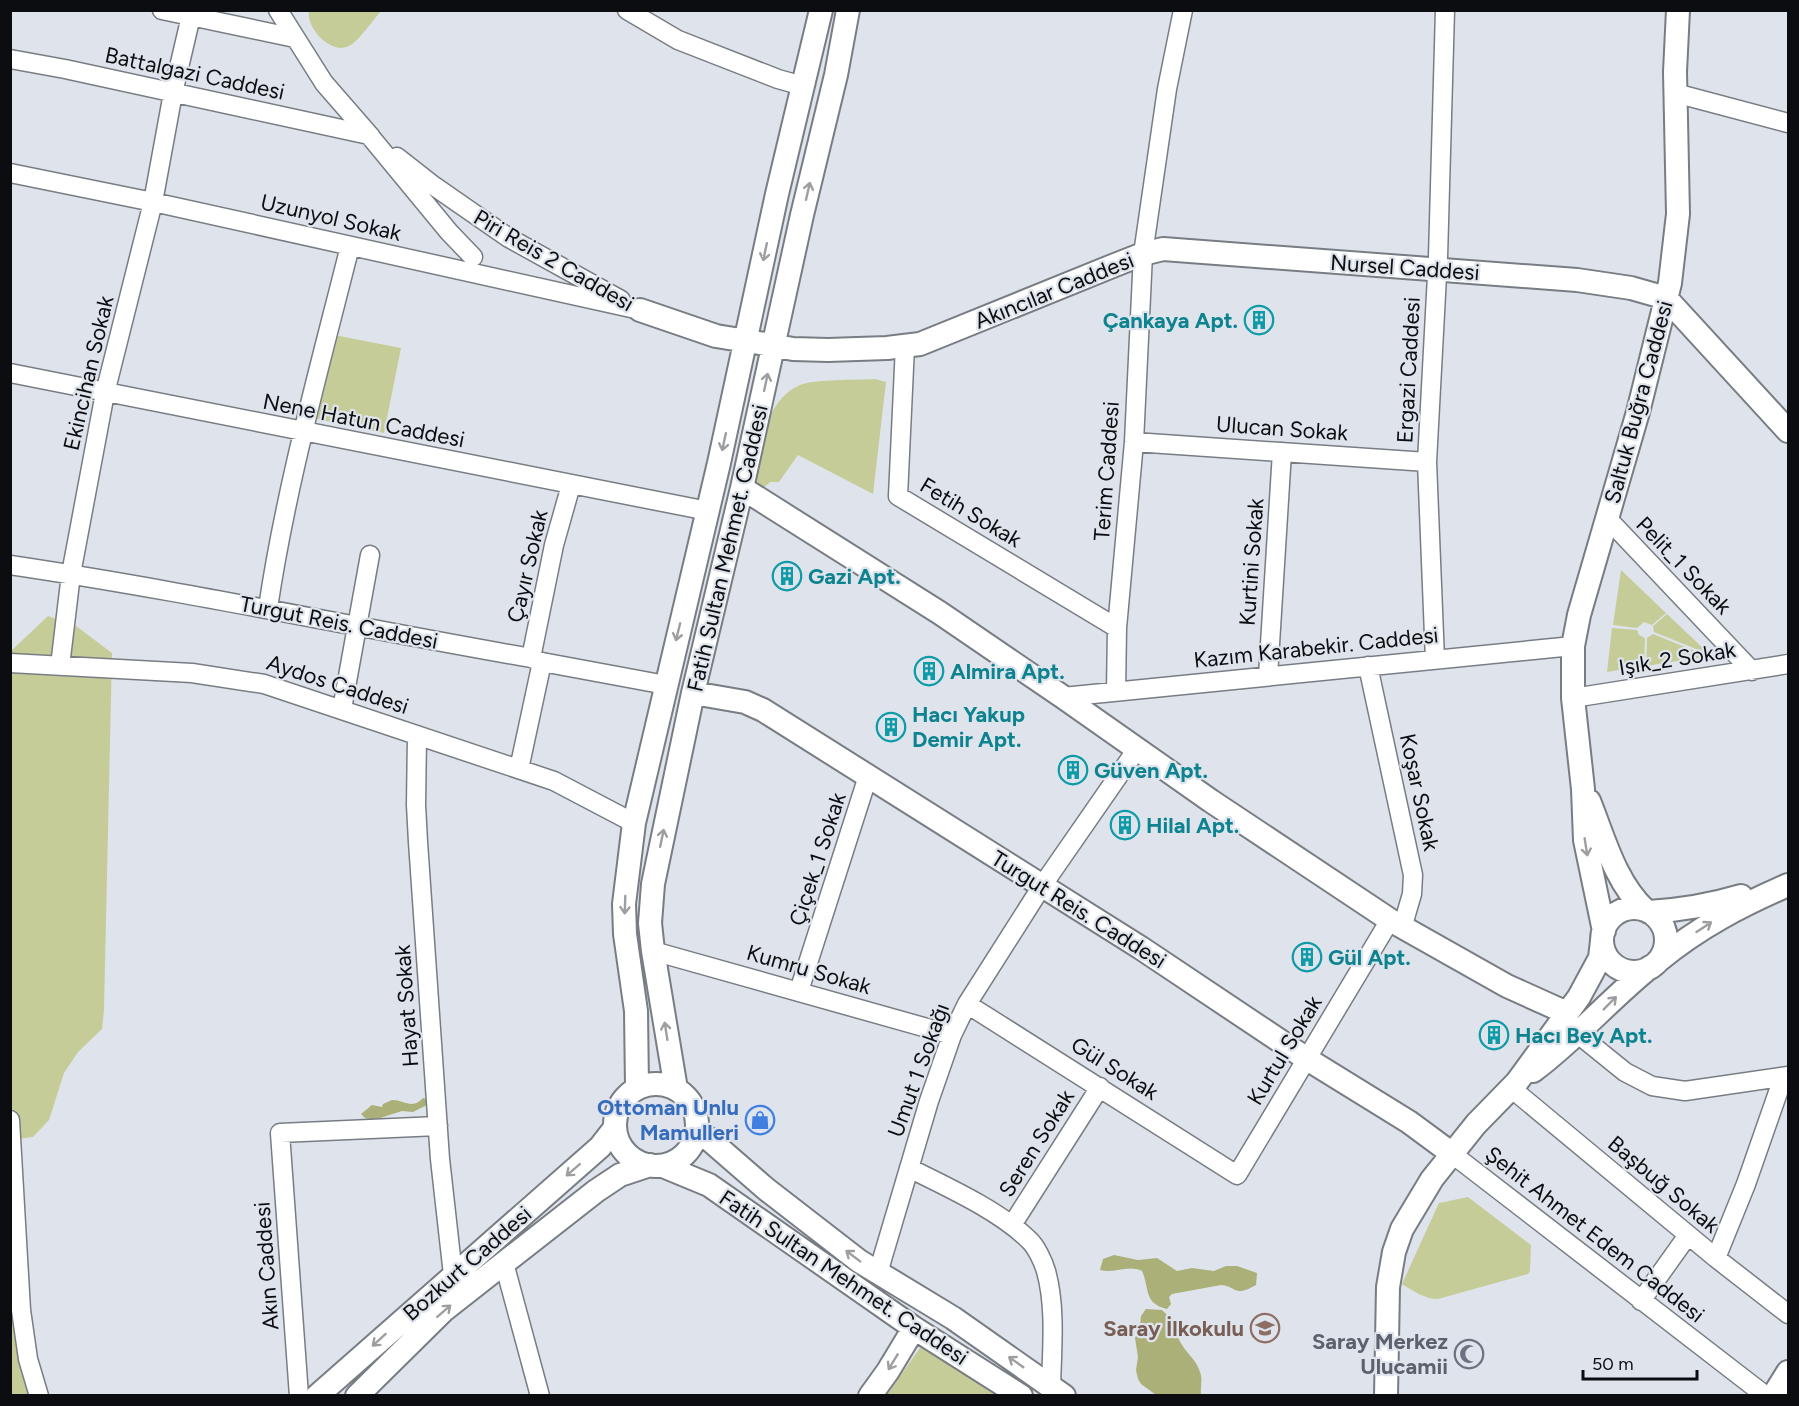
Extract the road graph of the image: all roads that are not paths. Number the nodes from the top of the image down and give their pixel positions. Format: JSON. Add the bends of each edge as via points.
{"nodes":[{"id":1,"x":162,"y":10,"type":"edge"},
{"id":2,"x":278,"y":10,"type":"edge"},
{"id":3,"x":627,"y":10,"type":"edge"},
{"id":4,"x":821,"y":10,"type":"edge"},
{"id":5,"x":848,"y":10,"type":"edge"},
{"id":6,"x":1183,"y":10,"type":"edge"},
{"id":7,"x":1445,"y":10,"type":"edge"},
{"id":8,"x":1678,"y":10,"type":"edge"},
{"id":9,"x":191,"y":16,"type":"junction"},
{"id":10,"x":295,"y":38,"type":"junction"},
{"id":11,"x":10,"y":59,"type":"edge"},
{"id":12,"x":803,"y":86,"type":"junction"},
{"id":13,"x":172,"y":93,"type":"junction"},
{"id":14,"x":1676,"y":93,"type":"junction"},
{"id":15,"x":1788,"y":123,"type":"edge"},
{"id":16,"x":369,"y":135,"type":"junction"},
{"id":17,"x":10,"y":173,"type":"edge"},
{"id":18,"x":153,"y":202,"type":"junction"},
{"id":19,"x":350,"y":246,"type":"junction"},
{"id":20,"x":1143,"y":254,"type":"junction"},
{"id":21,"x":473,"y":257,"type":"dead end"},
{"id":22,"x":1437,"y":270,"type":"junction"},
{"id":23,"x":1666,"y":298,"type":"junction"},
{"id":24,"x":640,"y":310,"type":"junction"},
{"id":25,"x":759,"y":344,"type":"junction"},
{"id":26,"x":905,"y":346,"type":"junction"},
{"id":27,"x":10,"y":374,"type":"edge"},
{"id":28,"x":105,"y":393,"type":"junction"},
{"id":29,"x":1788,"y":431,"type":"edge"},
{"id":30,"x":303,"y":432,"type":"junction"},
{"id":31,"x":1134,"y":442,"type":"junction"},
{"id":32,"x":1282,"y":452,"type":"junction"},
{"id":33,"x":1427,"y":462,"type":"junction"},
{"id":34,"x":571,"y":485,"type":"junction"},
{"id":35,"x":742,"y":488,"type":"junction"},
{"id":36,"x":708,"y":511,"type":"junction"},
{"id":37,"x":1606,"y":518,"type":"junction"},
{"id":38,"x":370,"y":555,"type":"dead end"},
{"id":39,"x":10,"y":565,"type":"edge"},
{"id":40,"x":71,"y":574,"type":"junction"},
{"id":41,"x":268,"y":608,"type":"junction"},
{"id":42,"x":357,"y":627,"type":"junction"},
{"id":43,"x":1117,"y":628,"type":"junction"},
{"id":44,"x":1573,"y":646,"type":"junction"},
{"id":45,"x":537,"y":660,"type":"junction"},
{"id":46,"x":1435,"y":660,"type":"junction"},
{"id":47,"x":10,"y":663,"type":"edge"},
{"id":48,"x":1788,"y":664,"type":"edge"},
{"id":49,"x":60,"y":666,"type":"junction"},
{"id":50,"x":1368,"y":666,"type":"junction"},
{"id":51,"x":1752,"y":671,"type":"junction"},
{"id":52,"x":1268,"y":676,"type":"junction"},
{"id":53,"x":666,"y":685,"type":"junction"},
{"id":54,"x":1116,"y":691,"type":"junction"},
{"id":55,"x":693,"y":693,"type":"junction"},
{"id":56,"x":1063,"y":697,"type":"junction"},
{"id":57,"x":1574,"y":698,"type":"junction"},
{"id":58,"x":342,"y":709,"type":"junction"},
{"id":59,"x":417,"y":735,"type":"junction"},
{"id":60,"x":1137,"y":749,"type":"junction"},
{"id":61,"x":519,"y":769,"type":"junction"},
{"id":62,"x":868,"y":776,"type":"junction"},
{"id":63,"x":1583,"y":789,"type":"junction"},
{"id":64,"x":634,"y":823,"type":"junction"},
{"id":65,"x":1788,"y":884,"type":"edge"},
{"id":66,"x":1042,"y":886,"type":"junction"},
{"id":67,"x":1647,"y":911,"type":"junction"},
{"id":68,"x":1396,"y":924,"type":"junction"},
{"id":69,"x":1603,"y":936,"type":"junction"},
{"id":70,"x":653,"y":951,"type":"junction"},
{"id":71,"x":1653,"y":965,"type":"junction"},
{"id":72,"x":799,"y":991,"type":"junction"},
{"id":73,"x":967,"y":1004,"type":"junction"},
{"id":74,"x":1567,"y":1013,"type":"junction"},
{"id":75,"x":1578,"y":1034,"type":"junction"},
{"id":76,"x":952,"y":1035,"type":"junction"},
{"id":77,"x":1307,"y":1059,"type":"junction"},
{"id":78,"x":1786,"y":1077,"type":"edge"},
{"id":79,"x":1514,"y":1085,"type":"junction"},
{"id":80,"x":1100,"y":1087,"type":"junction"},
{"id":81,"x":637,"y":1088,"type":"junction"},
{"id":82,"x":676,"y":1089,"type":"junction"},
{"id":83,"x":10,"y":1120,"type":"edge"},
{"id":84,"x":438,"y":1126,"type":"junction"},
{"id":85,"x":615,"y":1129,"type":"junction"},
{"id":86,"x":697,"y":1129,"type":"junction"},
{"id":87,"x":1451,"y":1153,"type":"junction"},
{"id":88,"x":656,"y":1166,"type":"junction"},
{"id":89,"x":909,"y":1168,"type":"junction"},
{"id":90,"x":1237,"y":1175,"type":"joint"},
{"id":91,"x":1012,"y":1225,"type":"junction"},
{"id":92,"x":1688,"y":1235,"type":"junction"},
{"id":93,"x":1716,"y":1258,"type":"junction"},
{"id":94,"x":504,"y":1263,"type":"junction"},
{"id":95,"x":878,"y":1273,"type":"junction"},
{"id":96,"x":453,"y":1275,"type":"junction"},
{"id":97,"x":1641,"y":1300,"type":"junction"},
{"id":98,"x":1788,"y":1314,"type":"edge"},
{"id":99,"x":914,"y":1328,"type":"junction"},
{"id":100,"x":1788,"y":1372,"type":"edge"},
{"id":101,"x":1058,"y":1391,"type":"edge"},
{"id":102,"x":39,"y":1395,"type":"edge"},
{"id":103,"x":299,"y":1395,"type":"edge"},
{"id":104,"x":317,"y":1395,"type":"edge"},
{"id":105,"x":357,"y":1395,"type":"edge"},
{"id":106,"x":540,"y":1395,"type":"edge"},
{"id":107,"x":870,"y":1395,"type":"edge"},
{"id":108,"x":1021,"y":1395,"type":"edge"},
{"id":109,"x":1386,"y":1395,"type":"edge"},
{"id":110,"x":1766,"y":1395,"type":"edge"},
{"id":111,"x":1773,"y":1395,"type":"edge"}],
"edges":[{"from":1,"to":9,"type":"street"},
{"from":2,"to":10,"type":"street","name":"Piri Reis 2 Caddesi"},
{"from":3,"to":12,"type":"street","via":[[678,40]]},
{"from":4,"to":12,"type":"street","name":"Fatih Sultan Mehmet. Caddesi"},
{"from":25,"to":5,"type":"street","name":"Fatih Sultan Mehmet. Caddesi","one_way":true,"via":[[836,75]]},
{"from":6,"to":20,"type":"street","name":"Akıncılar Caddesi","via":[[1167,89]]},
{"from":7,"to":22,"type":"street","name":"Ergazi Caddesi"},
{"from":8,"to":14,"type":"street","name":"Saltuk Buğra Caddesi"},
{"from":9,"to":10,"type":"street"},
{"from":9,"to":13,"type":"street","name":"Ekincihan Sokak"},
{"from":10,"to":16,"type":"street","name":"Piri Reis 2 Caddesi","via":[[324,82]]},
{"from":11,"to":13,"type":"street","name":"Battalgazi Caddesi"},
{"from":12,"to":25,"type":"street","name":"Fatih Sultan Mehmet. Caddesi","one_way":true},
{"from":13,"to":16,"type":"street","name":"Battalgazi Caddesi"},
{"from":13,"to":18,"type":"street","name":"Ekincihan Sokak"},
{"from":14,"to":15,"type":"street"},
{"from":14,"to":23,"type":"street","name":"Saltuk Buğra Caddesi","via":[[1678,214]]},
{"from":16,"to":21,"type":"street","name":"Piri Reis 2 Caddesi"},
{"from":16,"to":24,"type":"street","name":"Piri Reis 2 Caddesi","via":[[509,238]]},
{"from":17,"to":18,"type":"street","name":"Uzunyol Sokak"},
{"from":18,"to":19,"type":"street","name":"Uzunyol Sokak"},
{"from":18,"to":28,"type":"street","name":"Ekincihan Sokak"},
{"from":19,"to":24,"type":"street","name":"Uzunyol Sokak"},
{"from":19,"to":30,"type":"street"},
{"from":20,"to":22,"type":"street","name":"Nursel Caddesi","via":[[1162,249]]},
{"from":20,"to":26,"type":"street","name":"Akıncılar Caddesi","via":[[920,344]]},
{"from":20,"to":31,"type":"street","name":"Terim Caddesi"},
{"from":22,"to":23,"type":"street","name":"Nursel Caddesi","via":[[1577,280]]},
{"from":22,"to":33,"type":"street","name":"Ergazi Caddesi"},
{"from":23,"to":29,"type":"street"},
{"from":23,"to":37,"type":"street","name":"Saltuk Buğra Caddesi"},
{"from":24,"to":25,"type":"street","name":"Piri Reis 2 Caddesi","via":[[716,336]]},
{"from":25,"to":26,"type":"street","name":"Akıncılar Caddesi","via":[[828,350]]},
{"from":35,"to":25,"type":"street","name":"Fatih Sultan Mehmet. Caddesi","one_way":true},
{"from":25,"to":36,"type":"street","name":"Fatih Sultan Mehmet. Caddesi","one_way":true},
{"from":26,"to":43,"type":"street","name":"Fetih Sokak","via":[[898,496]]},
{"from":27,"to":28,"type":"street","name":"Nene Hatun Caddesi"},
{"from":28,"to":30,"type":"street","name":"Nene Hatun Caddesi"},
{"from":28,"to":40,"type":"street","name":"Ekincihan Sokak"},
{"from":30,"to":34,"type":"street","name":"Nene Hatun Caddesi"},
{"from":30,"to":41,"type":"street","via":[[277,547]]},
{"from":31,"to":32,"type":"street","name":"Ulucan Sokak"},
{"from":31,"to":43,"type":"street","name":"Terim Caddesi"},
{"from":32,"to":33,"type":"street","name":"Ulucan Sokak"},
{"from":32,"to":52,"type":"street","name":"Kurtini Sokak"},
{"from":33,"to":46,"type":"street","name":"Ergazi Caddesi"},
{"from":34,"to":36,"type":"street","name":"Nene Hatun Caddesi"},
{"from":34,"to":45,"type":"street","name":"Çayır Sokak","via":[[554,545]]},
{"from":35,"to":55,"type":"street","name":"Fatih Sultan Mehmet. Caddesi"},
{"from":35,"to":56,"type":"street","via":[[940,613]]},
{"from":36,"to":53,"type":"street","name":"Fatih Sultan Mehmet. Caddesi","one_way":true},
{"from":37,"to":44,"type":"street","name":"Saltuk Buğra Caddesi"},
{"from":37,"to":51,"type":"street","name":"Pelit_1 Sokak"},
{"from":38,"to":42,"type":"street"},
{"from":39,"to":40,"type":"street","name":"Turgut Reis. Caddesi"},
{"from":40,"to":41,"type":"street","name":"Turgut Reis. Caddesi"},
{"from":40,"to":49,"type":"street","name":"Ekincihan Sokak"},
{"from":41,"to":42,"type":"street","name":"Turgut Reis. Caddesi"},
{"from":42,"to":45,"type":"street","name":"Turgut Reis. Caddesi"},
{"from":42,"to":58,"type":"street"},
{"from":43,"to":54,"type":"street","name":"Terim Caddesi"},
{"from":44,"to":46,"type":"street","name":"Kazım Karabekir. Caddesi"},
{"from":44,"to":57,"type":"street","name":"Saltuk Buğra Caddesi"},
{"from":45,"to":53,"type":"street","name":"Turgut Reis. Caddesi"},
{"from":45,"to":61,"type":"street","name":"Çayır Sokak"},
{"from":46,"to":50,"type":"street","name":"Kazım Karabekir. Caddesi"},
{"from":47,"to":49,"type":"street","name":"Aydos Caddesi"},
{"from":48,"to":51,"type":"street","name":"Işık_2 Sokak"},
{"from":49,"to":58,"type":"street","name":"Aydos Caddesi","via":[[229,677]]},
{"from":50,"to":52,"type":"street","name":"Kazım Karabekir. Caddesi"},
{"from":50,"to":68,"type":"street","name":"Koşar Sokak","via":[[1413,875],[1411,900]]},
{"from":51,"to":57,"type":"street","name":"Işık_2 Sokak"},
{"from":52,"to":54,"type":"street","name":"Kazım Karabekir. Caddesi"},
{"from":53,"to":64,"type":"street","name":"Fatih Sultan Mehmet. Caddesi"},
{"from":54,"to":56,"type":"street","name":"Kazım Karabekir. Caddesi"},
{"from":55,"to":62,"type":"street","name":"Turgut Reis. Caddesi","via":[[745,702],[763,710]]},
{"from":70,"to":55,"type":"street","name":"Fatih Sultan Mehmet. Caddesi","one_way":true,"via":[[653,884]]},
{"from":56,"to":60,"type":"street"},
{"from":57,"to":63,"type":"street","name":"Saltuk Buğra Caddesi"},
{"from":58,"to":59,"type":"street","name":"Aydos Caddesi"},
{"from":59,"to":61,"type":"street","name":"Aydos Caddesi"},
{"from":59,"to":84,"type":"street","name":"Hayat Sokak","via":[[416,805]]},
{"from":60,"to":66,"type":"street","name":"Umut 1 Sokağı"},
{"from":60,"to":68,"type":"street"},
{"from":61,"to":64,"type":"street","name":"Aydos Caddesi","via":[[554,781]]},
{"from":62,"to":66,"type":"street","name":"Turgut Reis. Caddesi"},
{"from":62,"to":72,"type":"street","name":"Çiçek_1 Sokak"},
{"from":63,"to":67,"type":"street","name":"Saltuk Buğra Caddesi","via":[[1623,883]]},
{"from":63,"to":69,"type":"street","name":"Saltuk Buğra Caddesi","one_way":true,"via":[[1585,840]]},
{"from":64,"to":81,"type":"street","name":"Fatih Sultan Mehmet. Caddesi","one_way":true,"via":[[624,904],[636,1011]]},
{"from":65,"to":67,"type":"street","via":[[1717,903]]},
{"from":71,"to":65,"type":"street","one_way":true,"via":[[1730,911]]},
{"from":66,"to":73,"type":"street","name":"Umut 1 Sokağı"},
{"from":66,"to":77,"type":"street","name":"Turgut Reis. Caddesi"},
{"from":67,"to":69,"type":"street","via":[[1635,908],[1616,914],[1608,921]]},
{"from":67,"to":71,"type":"street","via":[[1661,923],[1666,939],[1662,955]]},
{"from":68,"to":74,"type":"street","via":[[1507,986]]},
{"from":68,"to":77,"type":"street","name":"Kurtul Sokak"},
{"from":69,"to":71,"type":"street","via":[[1604,951],[1617,966],[1634,971]]},
{"from":69,"to":74,"type":"street","via":[[1594,972]]},
{"from":70,"to":72,"type":"street","name":"Kumru Sokak"},
{"from":82,"to":70,"type":"street","name":"Fatih Sultan Mehmet. Caddesi","one_way":true},
{"from":75,"to":71,"type":"street","one_way":true},
{"from":72,"to":76,"type":"street","name":"Kumru Sokak"},
{"from":73,"to":76,"type":"street","name":"Umut 1 Sokağı"},
{"from":73,"to":80,"type":"street","name":"Gül Sokak"},
{"from":74,"to":79,"type":"street"},
{"from":75,"to":78,"type":"street","via":[[1625,1072],[1652,1086],[1685,1090]]},
{"from":75,"to":79,"type":"street"},
{"from":76,"to":89,"type":"street","name":"Umut 1 Sokağı"},
{"from":77,"to":87,"type":"street","name":"Turgut Reis. Caddesi","via":[[1409,1122]]},
{"from":77,"to":90,"type":"street","name":"Kurtul Sokak"},
{"from":78,"to":93,"type":"street"},
{"from":79,"to":87,"type":"street"},
{"from":79,"to":92,"type":"street","name":"Başbuğ Sokak"},
{"from":80,"to":90,"type":"street","name":"Gül Sokak"},
{"from":80,"to":91,"type":"street","name":"Seren Sokak"},
{"from":81,"to":82,"type":"street","via":[[656,1084]]},
{"from":81,"to":85,"type":"street","via":[[621,1103]]},
{"from":82,"to":86,"type":"street","via":[[691,1103]]},
{"from":83,"to":102,"type":"street","via":[[21,1310],[28,1359]]},
{"from":84,"to":96,"type":"street","name":"Hayat Sokak"},
{"from":84,"to":103,"type":"street","name":"Akın Caddesi","via":[[280,1133]]},
{"from":85,"to":88,"type":"street","name":"Fatih Sultan Mehmet. Caddesi","via":[[626,1154]]},
{"from":85,"to":96,"type":"street","name":"Bozkurt Caddesi","one_way":true,"via":[[600,1147]]},
{"from":86,"to":88,"type":"street","via":[[686,1154],[676,1162]]},
{"from":95,"to":86,"type":"street","name":"Fatih Sultan Mehmet. Caddesi","one_way":true,"via":[[766,1189]]},
{"from":87,"to":97,"type":"street","name":"Şehit Ahmet Edem Caddesi"},
{"from":87,"to":109,"type":"street","via":[[1415,1206],[1394,1252],[1388,1287]]},
{"from":88,"to":94,"type":"street","name":"Bozkurt Caddesi","via":[[610,1180]]},
{"from":88,"to":99,"type":"street","name":"Fatih Sultan Mehmet. Caddesi","via":[[709,1185]]},
{"from":89,"to":91,"type":"street"},
{"from":89,"to":95,"type":"street","name":"Umut 1 Sokağı"},
{"from":91,"to":101,"type":"street","via":[[1030,1240],[1046,1270]]},
{"from":92,"to":93,"type":"street","name":"Başbuğ Sokak"},
{"from":92,"to":97,"type":"street"},
{"from":93,"to":98,"type":"street","name":"Başbuğ Sokak"},
{"from":105,"to":94,"type":"street","name":"Bozkurt Caddesi","one_way":true,"via":[[444,1310]]},
{"from":94,"to":106,"type":"street"},
{"from":101,"to":95,"type":"street","name":"Fatih Sultan Mehmet. Caddesi","one_way":true,"via":[[953,1318]]},
{"from":96,"to":104,"type":"street","name":"Bozkurt Caddesi","one_way":true},
{"from":97,"to":110,"type":"street","name":"Şehit Ahmet Edem Caddesi"},
{"from":99,"to":107,"type":"street","one_way":true},
{"from":99,"to":108,"type":"street","name":"Fatih Sultan Mehmet. Caddesi"},
{"from":100,"to":111,"type":"street"}]}
